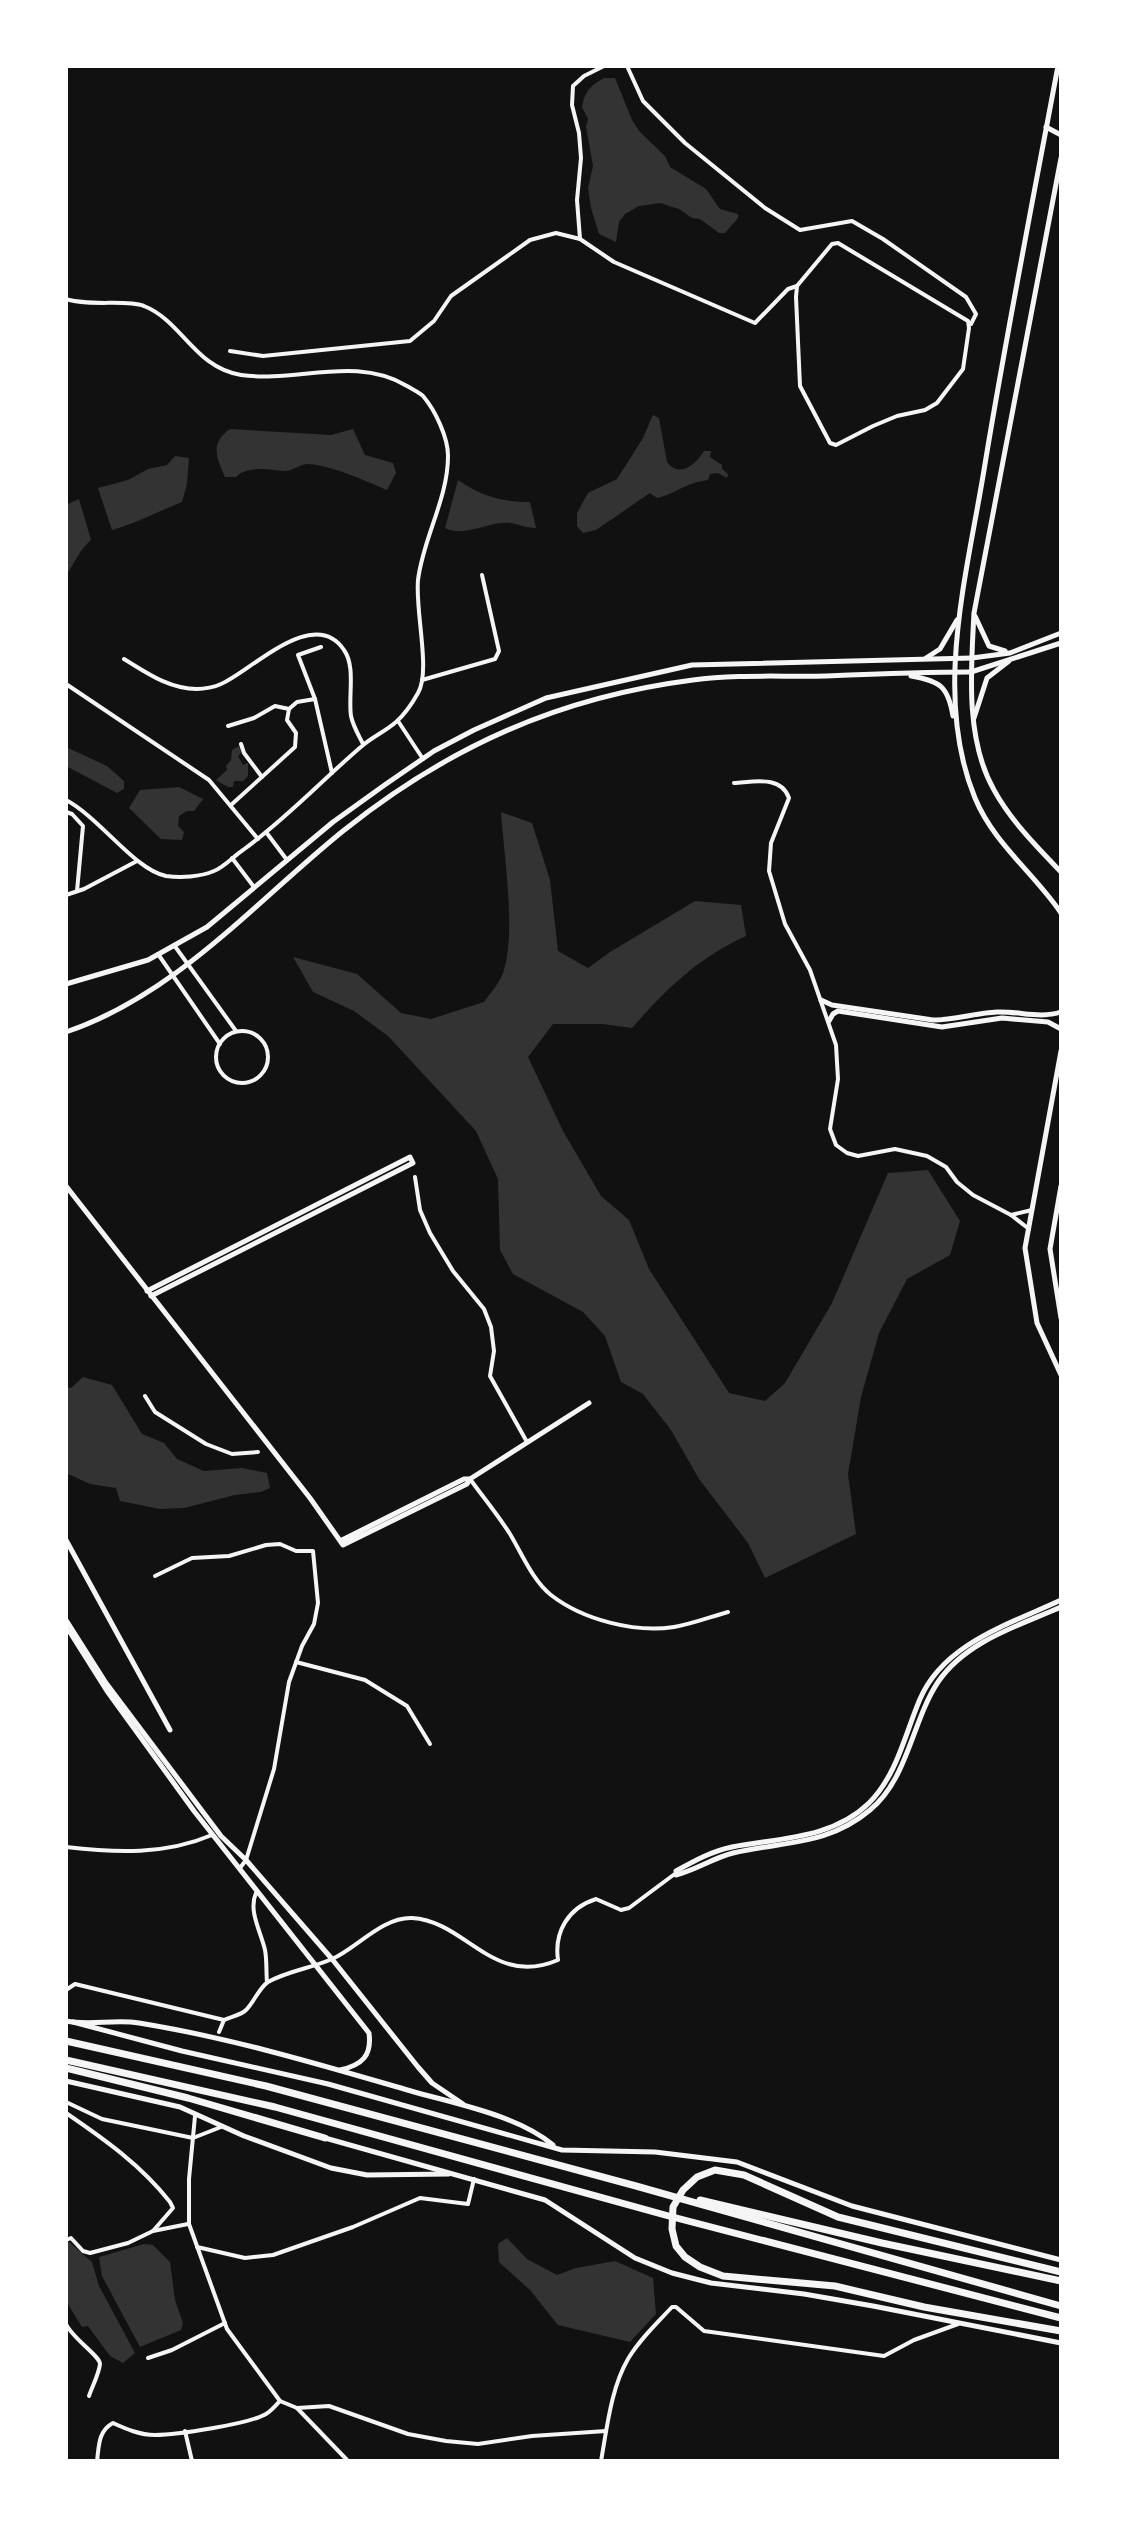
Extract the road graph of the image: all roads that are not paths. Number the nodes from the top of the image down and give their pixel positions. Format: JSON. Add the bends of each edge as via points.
{"nodes":[{"id":1,"x":604,"y":66,"type":"edge"},
{"id":2,"x":627,"y":66,"type":"edge"},
{"id":3,"x":1058,"y":66,"type":"edge"},
{"id":4,"x":1046,"y":127,"type":"junction"},
{"id":5,"x":1061,"y":135,"type":"edge"},
{"id":6,"x":1061,"y":158,"type":"edge"},
{"id":7,"x":580,"y":239,"type":"junction"},
{"id":8,"x":797,"y":286,"type":"junction"},
{"id":9,"x":66,"y":299,"type":"edge"},
{"id":10,"x":971,"y":324,"type":"dead end"},
{"id":11,"x":230,"y":351,"type":"dead end"},
{"id":12,"x":482,"y":575,"type":"dead end"},
{"id":13,"x":974,"y":613,"type":"junction"},
{"id":14,"x":959,"y":616,"type":"junction"},
{"id":15,"x":1061,"y":633,"type":"edge"},
{"id":16,"x":1061,"y":643,"type":"edge"},
{"id":17,"x":321,"y":647,"type":"dead end"},
{"id":18,"x":1010,"y":653,"type":"junction"},
{"id":19,"x":926,"y":658,"type":"junction"},
{"id":20,"x":972,"y":658,"type":"junction"},
{"id":21,"x":124,"y":659,"type":"dead end"},
{"id":22,"x":956,"y":659,"type":"junction"},
{"id":23,"x":1009,"y":661,"type":"junction"},
{"id":24,"x":956,"y":672,"type":"junction"},
{"id":25,"x":971,"y":672,"type":"junction"},
{"id":26,"x":899,"y":674,"type":"junction"},
{"id":27,"x":422,"y":680,"type":"junction"},
{"id":28,"x":66,"y":684,"type":"edge"},
{"id":29,"x":315,"y":699,"type":"junction"},
{"id":30,"x":289,"y":709,"type":"junction"},
{"id":31,"x":398,"y":721,"type":"junction"},
{"id":32,"x":973,"y":723,"type":"junction"},
{"id":33,"x":228,"y":726,"type":"dead end"},
{"id":34,"x":956,"y":728,"type":"junction"},
{"id":35,"x":241,"y":744,"type":"dead end"},
{"id":36,"x":363,"y":744,"type":"junction"},
{"id":37,"x":423,"y":759,"type":"junction"},
{"id":38,"x":332,"y":773,"type":"junction"},
{"id":39,"x":262,"y":777,"type":"junction"},
{"id":40,"x":734,"y":783,"type":"dead end"},
{"id":41,"x":66,"y":800,"type":"edge"},
{"id":42,"x":231,"y":805,"type":"junction"},
{"id":43,"x":66,"y":812,"type":"edge"},
{"id":44,"x":266,"y":832,"type":"junction"},
{"id":45,"x":258,"y":839,"type":"junction"},
{"id":46,"x":232,"y":858,"type":"junction"},
{"id":47,"x":287,"y":860,"type":"junction"},
{"id":48,"x":137,"y":861,"type":"junction"},
{"id":49,"x":1061,"y":872,"type":"edge"},
{"id":50,"x":254,"y":887,"type":"junction"},
{"id":51,"x":77,"y":891,"type":"junction"},
{"id":52,"x":66,"y":895,"type":"edge"},
{"id":53,"x":1061,"y":913,"type":"edge"},
{"id":54,"x":174,"y":945,"type":"junction"},
{"id":55,"x":158,"y":954,"type":"junction"},
{"id":56,"x":188,"y":965,"type":"junction"},
{"id":57,"x":173,"y":976,"type":"junction"},
{"id":58,"x":66,"y":984,"type":"edge"},
{"id":59,"x":821,"y":1000,"type":"junction"},
{"id":60,"x":1061,"y":1012,"type":"edge"},
{"id":61,"x":829,"y":1021,"type":"junction"},
{"id":62,"x":1061,"y":1029,"type":"edge"},
{"id":63,"x":236,"y":1031,"type":"junction"},
{"id":64,"x":66,"y":1032,"type":"edge"},
{"id":65,"x":220,"y":1044,"type":"junction"},
{"id":66,"x":1061,"y":1051,"type":"edge"},
{"id":67,"x":411,"y":1160,"type":"dead end"},
{"id":68,"x":415,"y":1177,"type":"dead end"},
{"id":69,"x":66,"y":1186,"type":"edge"},
{"id":70,"x":1061,"y":1186,"type":"edge"},
{"id":71,"x":1032,"y":1210,"type":"junction"},
{"id":72,"x":1011,"y":1215,"type":"junction"},
{"id":73,"x":1029,"y":1229,"type":"junction"},
{"id":74,"x":149,"y":1293,"type":"junction"},
{"id":75,"x":1061,"y":1318,"type":"edge"},
{"id":76,"x":1061,"y":1375,"type":"edge"},
{"id":77,"x":145,"y":1396,"type":"dead end"},
{"id":78,"x":589,"y":1403,"type":"dead end"},
{"id":79,"x":527,"y":1442,"type":"junction"},
{"id":80,"x":258,"y":1452,"type":"dead end"},
{"id":81,"x":470,"y":1479,"type":"junction"},
{"id":82,"x":66,"y":1540,"type":"edge"},
{"id":83,"x":155,"y":1576,"type":"dead end"},
{"id":84,"x":1061,"y":1600,"type":"edge"},
{"id":85,"x":1061,"y":1607,"type":"edge"},
{"id":86,"x":728,"y":1612,"type":"dead end"},
{"id":87,"x":66,"y":1623,"type":"edge"},
{"id":88,"x":296,"y":1662,"type":"junction"},
{"id":89,"x":170,"y":1730,"type":"dead end"},
{"id":90,"x":430,"y":1744,"type":"dead end"},
{"id":91,"x":212,"y":1835,"type":"junction"},
{"id":92,"x":66,"y":1847,"type":"edge"},
{"id":93,"x":246,"y":1860,"type":"junction"},
{"id":94,"x":239,"y":1870,"type":"junction"},
{"id":95,"x":676,"y":1873,"type":"junction"},
{"id":96,"x":256,"y":1893,"type":"junction"},
{"id":97,"x":332,"y":1959,"type":"junction"},
{"id":98,"x":317,"y":1965,"type":"junction"},
{"id":99,"x":267,"y":1982,"type":"junction"},
{"id":100,"x":66,"y":1990,"type":"edge"},
{"id":101,"x":224,"y":2020,"type":"junction"},
{"id":102,"x":70,"y":2022,"type":"edge"},
{"id":103,"x":219,"y":2032,"type":"dead end"},
{"id":104,"x":66,"y":2041,"type":"edge"},
{"id":105,"x":66,"y":2060,"type":"edge"},
{"id":106,"x":66,"y":2068,"type":"edge"},
{"id":107,"x":340,"y":2070,"type":"junction"},
{"id":108,"x":66,"y":2081,"type":"edge"},
{"id":109,"x":66,"y":2102,"type":"edge"},
{"id":110,"x":464,"y":2105,"type":"junction"},
{"id":111,"x":66,"y":2113,"type":"edge"},
{"id":112,"x":195,"y":2116,"type":"dead end"},
{"id":113,"x":224,"y":2126,"type":"junction"},
{"id":114,"x":193,"y":2138,"type":"junction"},
{"id":115,"x":325,"y":2138,"type":"joint"},
{"id":116,"x":556,"y":2148,"type":"junction"},
{"id":117,"x":455,"y":2174,"type":"junction"},
{"id":118,"x":474,"y":2179,"type":"junction"},
{"id":119,"x":636,"y":2186,"type":"junction"},
{"id":120,"x":189,"y":2224,"type":"junction"},
{"id":121,"x":153,"y":2231,"type":"junction"},
{"id":122,"x":66,"y":2240,"type":"edge"},
{"id":123,"x":197,"y":2247,"type":"junction"},
{"id":124,"x":1061,"y":2260,"type":"edge"},
{"id":125,"x":1061,"y":2272,"type":"edge"},
{"id":126,"x":1061,"y":2281,"type":"edge"},
{"id":127,"x":1061,"y":2306,"type":"edge"},
{"id":128,"x":1061,"y":2318,"type":"edge"},
{"id":129,"x":225,"y":2323,"type":"junction"},
{"id":130,"x":66,"y":2324,"type":"edge"},
{"id":131,"x":958,"y":2324,"type":"junction"},
{"id":132,"x":1061,"y":2331,"type":"edge"},
{"id":133,"x":1061,"y":2343,"type":"edge"},
{"id":134,"x":148,"y":2358,"type":"dead end"},
{"id":135,"x":89,"y":2396,"type":"dead end"},
{"id":136,"x":280,"y":2401,"type":"junction"},
{"id":137,"x":297,"y":2408,"type":"junction"},
{"id":138,"x":185,"y":2431,"type":"junction"},
{"id":139,"x":606,"y":2431,"type":"junction"},
{"id":140,"x":97,"y":2461,"type":"edge"},
{"id":141,"x":192,"y":2461,"type":"edge"},
{"id":142,"x":348,"y":2461,"type":"edge"},
{"id":143,"x":601,"y":2461,"type":"edge"}],
"edges":[{"from":1,"to":7,"type":"street","via":[[573,86],[581,158]]},
{"from":2,"to":10,"type":"street","via":[[643,101],[765,208],[800,230],[852,221],[966,297],[976,314]]},
{"from":3,"to":4,"type":"main road"},
{"from":4,"to":5,"type":"main road"},
{"from":4,"to":14,"type":"main road"},
{"from":6,"to":13,"type":"main road"},
{"from":7,"to":8,"type":"street","via":[[614,262],[755,323]]},
{"from":7,"to":11,"type":"street","via":[[556,233],[530,240],[451,296],[434,321],[410,341],[263,356]]},
{"from":8,"to":8,"type":"street","via":[[800,386],[830,443],[925,410],[958,379],[968,321],[838,243]]},
{"from":9,"to":27,"type":"street","via":[[142,306],[214,366],[239,374],[374,372],[422,394],[441,427],[448,454],[446,481],[418,577]]},
{"from":12,"to":27,"type":"street","via":[[499,651],[495,659]]},
{"from":13,"to":18,"type":"main road","via":[[989,646]]},
{"from":13,"to":20,"type":"main road"},
{"from":14,"to":19,"type":"main road","via":[[940,649]]},
{"from":14,"to":22,"type":"main road"},
{"from":15,"to":18,"type":"main road"},
{"from":16,"to":23,"type":"main road"},
{"from":17,"to":29,"type":"street","via":[[298,655]]},
{"from":18,"to":20,"type":"main road"},
{"from":19,"to":22,"type":"main road"},
{"from":19,"to":37,"type":"main road","via":[[692,665],[546,698]]},
{"from":20,"to":22,"type":"main road"},
{"from":20,"to":25,"type":"main road"},
{"from":21,"to":36,"type":"street","via":[[157,679],[198,689],[222,684],[276,646],[325,636],[345,650],[350,664],[352,720]]},
{"from":22,"to":24,"type":"main road"},
{"from":23,"to":25,"type":"main road"},
{"from":23,"to":32,"type":"main road","via":[[987,678]]},
{"from":24,"to":25,"type":"main road"},
{"from":24,"to":26,"type":"main road"},
{"from":24,"to":34,"type":"main road"},
{"from":25,"to":32,"type":"main road"},
{"from":26,"to":34,"type":"main road","via":[[933,679],[941,686],[950,698]]},
{"from":26,"to":56,"type":"main road","via":[[695,679],[551,712],[443,760],[396,789]]},
{"from":27,"to":31,"type":"street"},
{"from":28,"to":42,"type":"street","via":[[209,780]]},
{"from":29,"to":30,"type":"street"},
{"from":29,"to":38,"type":"street"},
{"from":30,"to":33,"type":"street","via":[[275,706]]},
{"from":30,"to":39,"type":"street","via":[[295,747]]},
{"from":31,"to":36,"type":"street"},
{"from":31,"to":37,"type":"street"},
{"from":32,"to":49,"type":"main road","via":[[993,789]]},
{"from":34,"to":53,"type":"main road","via":[[975,798],[996,837]]},
{"from":35,"to":39,"type":"street"},
{"from":36,"to":38,"type":"street"},
{"from":37,"to":47,"type":"main road"},
{"from":38,"to":44,"type":"street"},
{"from":39,"to":42,"type":"street"},
{"from":40,"to":59,"type":"street","via":[[773,782],[789,798],[771,843],[769,871],[785,924]]},
{"from":41,"to":48,"type":"street"},
{"from":42,"to":45,"type":"street"},
{"from":43,"to":51,"type":"street","via":[[83,826]]},
{"from":44,"to":45,"type":"street"},
{"from":44,"to":47,"type":"street"},
{"from":45,"to":46,"type":"street"},
{"from":46,"to":48,"type":"street","via":[[215,871],[194,876],[150,872]]},
{"from":46,"to":50,"type":"street"},
{"from":47,"to":50,"type":"main road"},
{"from":48,"to":51,"type":"street"},
{"from":50,"to":54,"type":"main road","via":[[207,927]]},
{"from":51,"to":52,"type":"street"},
{"from":54,"to":55,"type":"main road"},
{"from":54,"to":56,"type":"street"},
{"from":55,"to":57,"type":"street"},
{"from":55,"to":58,"type":"main road"},
{"from":56,"to":57,"type":"main road"},
{"from":56,"to":63,"type":"street"},
{"from":57,"to":64,"type":"main road"},
{"from":57,"to":65,"type":"street"},
{"from":59,"to":60,"type":"main road","via":[[933,1020]]},
{"from":59,"to":61,"type":"street"},
{"from":61,"to":62,"type":"main road","via":[[838,1011],[942,1027],[1002,1018],[1048,1022]]},
{"from":61,"to":72,"type":"street","via":[[838,1061],[830,1129],[836,1145],[858,1156],[895,1149],[927,1156],[973,1195]]},
{"from":63,"to":65,"type":"street"},
{"from":63,"to":65,"type":"street","via":[[254,1033],[266,1044],[269,1062],[259,1078],[247,1084],[229,1080],[217,1066]]},
{"from":66,"to":71,"type":"main road"},
{"from":67,"to":74,"type":"main road"},
{"from":68,"to":79,"type":"street","via":[[430,1233],[484,1309],[494,1351],[490,1376]]},
{"from":69,"to":74,"type":"main road"},
{"from":70,"to":75,"type":"main road","via":[[1050,1249]]},
{"from":71,"to":72,"type":"street"},
{"from":71,"to":73,"type":"main road"},
{"from":72,"to":73,"type":"street"},
{"from":73,"to":76,"type":"main road","via":[[1025,1248],[1037,1323]]},
{"from":74,"to":81,"type":"main road","via":[[341,1543]]},
{"from":77,"to":80,"type":"street","via":[[155,1412],[206,1444],[232,1454]]},
{"from":78,"to":79,"type":"main road"},
{"from":79,"to":81,"type":"main road"},
{"from":81,"to":86,"type":"street","via":[[550,1595],[584,1613],[630,1627],[663,1628]]},
{"from":82,"to":89,"type":"main road"},
{"from":83,"to":88,"type":"street","via":[[192,1558],[229,1556],[266,1545],[313,1551],[318,1603]]},
{"from":84,"to":95,"type":"main road","via":[[977,1639],[939,1669],[921,1696],[891,1771],[868,1803],[850,1817],[815,1833],[712,1852]]},
{"from":85,"to":95,"type":"main road","via":[[980,1643],[948,1669],[928,1699],[886,1793],[848,1826],[817,1839],[735,1853]]},
{"from":87,"to":91,"type":"main road","via":[[107,1691]]},
{"from":87,"to":93,"type":"main road","via":[[221,1836]]},
{"from":88,"to":90,"type":"street","via":[[365,1680],[407,1706]]},
{"from":88,"to":93,"type":"street","via":[[274,1769]]},
{"from":91,"to":92,"type":"street","via":[[147,1851]]},
{"from":91,"to":94,"type":"main road"},
{"from":93,"to":94,"type":"street"},
{"from":93,"to":97,"type":"main road"},
{"from":94,"to":96,"type":"main road"},
{"from":95,"to":97,"type":"street","via":[[629,1908],[621,1910],[596,1899],[582,1903],[558,1936],[558,1960],[546,1965],[492,1959],[440,1926],[413,1918],[391,1923]]},
{"from":96,"to":98,"type":"main road"},
{"from":96,"to":99,"type":"street"},
{"from":97,"to":98,"type":"street"},
{"from":97,"to":110,"type":"main road","via":[[425,2075]]},
{"from":98,"to":99,"type":"street"},
{"from":98,"to":107,"type":"main road","via":[[369,2033],[370,2052],[363,2061]]},
{"from":99,"to":101,"type":"street","via":[[244,2013]]},
{"from":100,"to":101,"type":"street","via":[[75,1984]]},
{"from":101,"to":103,"type":"street"},
{"from":102,"to":107,"type":"main road","via":[[134,2022],[192,2032]]},
{"from":102,"to":116,"type":"main road","via":[[315,2081]]},
{"from":104,"to":119,"type":"highway","via":[[266,2086]]},
{"from":105,"to":128,"type":"highway","via":[[275,2107]]},
{"from":106,"to":115,"type":"highway"},
{"from":107,"to":110,"type":"main road"},
{"from":108,"to":113,"type":"main road","via":[[180,2107]]},
{"from":109,"to":114,"type":"street","via":[[102,2119]]},
{"from":110,"to":116,"type":"main road","via":[[540,2134]]},
{"from":111,"to":121,"type":"street","via":[[114,2146],[170,2202],[173,2208]]},
{"from":112,"to":114,"type":"street"},
{"from":113,"to":114,"type":"street"},
{"from":113,"to":117,"type":"main road","via":[[355,2173]]},
{"from":114,"to":120,"type":"street"},
{"from":115,"to":117,"type":"main road"},
{"from":116,"to":124,"type":"main road","via":[[688,2154],[737,2162],[852,2206]]},
{"from":117,"to":118,"type":"main road"},
{"from":118,"to":123,"type":"street","via":[[468,2204],[420,2198],[273,2255],[245,2258]]},
{"from":118,"to":131,"type":"main road","via":[[545,2200],[635,2258],[672,2273]]},
{"from":119,"to":126,"type":"highway"},
{"from":119,"to":127,"type":"highway"},
{"from":120,"to":121,"type":"street"},
{"from":120,"to":123,"type":"street"},
{"from":121,"to":122,"type":"street","via":[[90,2253],[71,2238]]},
{"from":123,"to":129,"type":"street"},
{"from":125,"to":132,"type":"highway","via":[[838,2217],[744,2175],[715,2170],[697,2177],[673,2207],[676,2246],[700,2267],[723,2276],[835,2286]]},
{"from":129,"to":134,"type":"street"},
{"from":129,"to":136,"type":"street"},
{"from":130,"to":135,"type":"street","via":[[100,2364]]},
{"from":131,"to":133,"type":"main road"},
{"from":131,"to":139,"type":"street","via":[[884,2356],[704,2331],[672,2307],[630,2355]]},
{"from":136,"to":137,"type":"street"},
{"from":136,"to":138,"type":"street","via":[[247,2422]]},
{"from":137,"to":139,"type":"street","via":[[329,2406],[408,2434],[478,2444]]},
{"from":137,"to":142,"type":"street"},
{"from":138,"to":140,"type":"street","via":[[153,2435],[113,2423],[100,2437]]},
{"from":138,"to":141,"type":"street"},
{"from":139,"to":143,"type":"street"}]}
